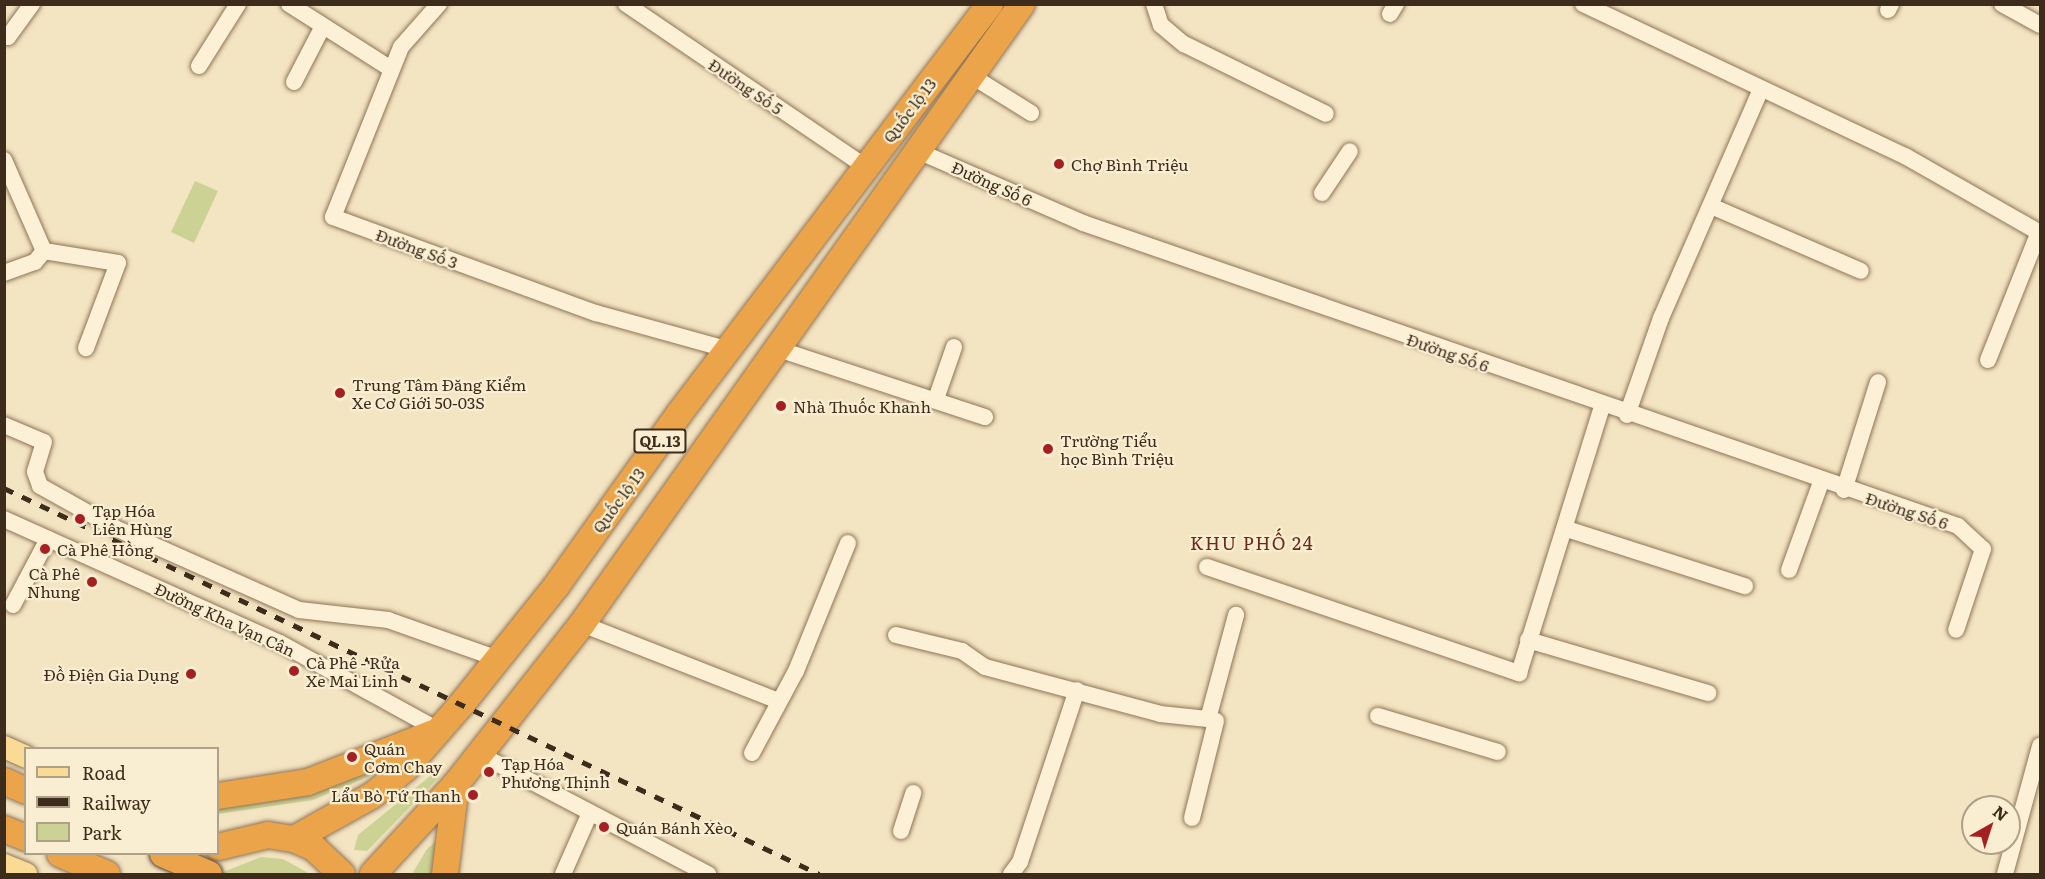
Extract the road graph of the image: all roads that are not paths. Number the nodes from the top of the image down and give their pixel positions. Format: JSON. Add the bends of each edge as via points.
{"nodes":[{"id":1,"x":32,"y":4,"type":"edge"},
{"id":2,"x":238,"y":4,"type":"edge"},
{"id":3,"x":289,"y":4,"type":"edge"},
{"id":4,"x":439,"y":4,"type":"edge"},
{"id":5,"x":626,"y":4,"type":"edge"},
{"id":6,"x":1022,"y":4,"type":"edge"},
{"id":7,"x":1154,"y":4,"type":"edge"},
{"id":8,"x":1583,"y":4,"type":"edge"},
{"id":9,"x":2002,"y":4,"type":"edge"},
{"id":10,"x":987,"y":6,"type":"edge"},
{"id":11,"x":2040,"y":25,"type":"edge"},
{"id":12,"x":323,"y":26,"type":"junction"},
{"id":13,"x":4,"y":34,"type":"edge"},
{"id":14,"x":199,"y":66,"type":"dead end"},
{"id":15,"x":391,"y":69,"type":"junction"},
{"id":16,"x":970,"y":75,"type":"junction"},
{"id":17,"x":294,"y":82,"type":"dead end"},
{"id":18,"x":1758,"y":96,"type":"dead end"},
{"id":19,"x":1031,"y":113,"type":"dead end"},
{"id":20,"x":1326,"y":114,"type":"dead end"},
{"id":21,"x":920,"y":152,"type":"junction"},
{"id":22,"x":1350,"y":152,"type":"dead end"},
{"id":23,"x":4,"y":160,"type":"edge"},
{"id":24,"x":866,"y":166,"type":"junction"},
{"id":25,"x":1322,"y":193,"type":"dead end"},
{"id":26,"x":1711,"y":206,"type":"junction"},
{"id":27,"x":2040,"y":232,"type":"edge"},
{"id":28,"x":44,"y":251,"type":"junction"},
{"id":29,"x":1861,"y":271,"type":"dead end"},
{"id":30,"x":4,"y":273,"type":"edge"},
{"id":31,"x":954,"y":347,"type":"dead end"},
{"id":32,"x":86,"y":348,"type":"dead end"},
{"id":33,"x":729,"y":350,"type":"junction"},
{"id":34,"x":778,"y":350,"type":"junction"},
{"id":35,"x":1988,"y":360,"type":"dead end"},
{"id":36,"x":1878,"y":382,"type":"dead end"},
{"id":37,"x":936,"y":399,"type":"junction"},
{"id":38,"x":1602,"y":406,"type":"junction"},
{"id":39,"x":1627,"y":415,"type":"junction"},
{"id":40,"x":985,"y":417,"type":"dead end"},
{"id":41,"x":4,"y":425,"type":"edge"},
{"id":42,"x":1821,"y":482,"type":"junction"},
{"id":43,"x":1844,"y":490,"type":"junction"},
{"id":44,"x":4,"y":519,"type":"edge"},
{"id":45,"x":1567,"y":529,"type":"junction"},
{"id":46,"x":48,"y":539,"type":"junction"},
{"id":47,"x":848,"y":543,"type":"dead end"},
{"id":48,"x":1207,"y":567,"type":"dead end"},
{"id":49,"x":1789,"y":570,"type":"dead end"},
{"id":50,"x":1745,"y":586,"type":"dead end"},
{"id":51,"x":13,"y":605,"type":"dead end"},
{"id":52,"x":1236,"y":615,"type":"dead end"},
{"id":53,"x":582,"y":624,"type":"junction"},
{"id":54,"x":1956,"y":630,"type":"dead end"},
{"id":55,"x":896,"y":635,"type":"dead end"},
{"id":56,"x":1528,"y":640,"type":"junction"},
{"id":57,"x":498,"y":659,"type":"junction"},
{"id":58,"x":1077,"y":690,"type":"junction"},
{"id":59,"x":1708,"y":693,"type":"dead end"},
{"id":60,"x":776,"y":700,"type":"junction"},
{"id":61,"x":1378,"y":716,"type":"dead end"},
{"id":62,"x":1212,"y":720,"type":"junction"},
{"id":63,"x":440,"y":731,"type":"junction"},
{"id":64,"x":2040,"y":746,"type":"edge"},
{"id":65,"x":1498,"y":752,"type":"dead end"},
{"id":66,"x":752,"y":753,"type":"dead end"},
{"id":67,"x":479,"y":754,"type":"junction"},
{"id":68,"x":4,"y":782,"type":"edge"},
{"id":69,"x":456,"y":784,"type":"junction"},
{"id":70,"x":24,"y":790,"type":"edge"},
{"id":71,"x":913,"y":793,"type":"dead end"},
{"id":72,"x":219,"y":796,"type":"edge"},
{"id":73,"x":589,"y":815,"type":"junction"},
{"id":74,"x":1192,"y":818,"type":"dead end"},
{"id":75,"x":4,"y":829,"type":"edge"},
{"id":76,"x":901,"y":831,"type":"dead end"},
{"id":77,"x":24,"y":837,"type":"edge"},
{"id":78,"x":294,"y":839,"type":"junction"},
{"id":79,"x":219,"y":847,"type":"edge"},
{"id":80,"x":62,"y":855,"type":"edge"},
{"id":81,"x":165,"y":855,"type":"edge"},
{"id":82,"x":209,"y":855,"type":"edge"},
{"id":83,"x":4,"y":866,"type":"edge"},
{"id":84,"x":26,"y":874,"type":"edge"},
{"id":85,"x":107,"y":874,"type":"edge"},
{"id":86,"x":189,"y":874,"type":"edge"},
{"id":87,"x":210,"y":874,"type":"edge"},
{"id":88,"x":342,"y":874,"type":"edge"},
{"id":89,"x":374,"y":874,"type":"edge"},
{"id":90,"x":445,"y":874,"type":"edge"},
{"id":91,"x":563,"y":874,"type":"edge"},
{"id":92,"x":708,"y":874,"type":"edge"},
{"id":93,"x":1011,"y":874,"type":"edge"},
{"id":94,"x":2005,"y":874,"type":"edge"}],
"edges":[{"from":1,"to":13,"type":"street","via":[[8,37]]},
{"from":2,"to":14,"type":"street"},
{"from":3,"to":12,"type":"street"},
{"from":4,"to":15,"type":"street","name":"Đường Số 3","via":[[401,47]]},
{"from":5,"to":24,"type":"street","name":"Đường Số 5"},
{"from":6,"to":16,"type":"highway","name":"Quốc lộ 13","number":"QL.13"},
{"from":7,"to":20,"type":"street","via":[[1161,25],[1184,44]]},
{"from":8,"to":27,"type":"street","via":[[1905,156]]},
{"from":9,"to":11,"type":"street"},
{"from":10,"to":24,"type":"highway","name":"Quốc lộ 13","number":"QL.13"},
{"from":12,"to":15,"type":"street"},
{"from":12,"to":17,"type":"street"},
{"from":15,"to":33,"type":"street","name":"Đường Số 3","via":[[333,217],[596,314]]},
{"from":16,"to":19,"type":"street"},
{"from":16,"to":21,"type":"highway","name":"Quốc lộ 13","number":"QL.13"},
{"from":18,"to":26,"type":"street"},
{"from":21,"to":34,"type":"highway","name":"Quốc lộ 13","number":"QL.13"},
{"from":21,"to":38,"type":"street","name":"Đường Số 6","via":[[1083,223]]},
{"from":22,"to":25,"type":"street"},
{"from":23,"to":28,"type":"street"},
{"from":24,"to":33,"type":"highway","name":"Quốc lộ 13","number":"QL.13"},
{"from":26,"to":29,"type":"street"},
{"from":26,"to":39,"type":"street","via":[[1661,318]]},
{"from":27,"to":35,"type":"street"},
{"from":28,"to":30,"type":"street","via":[[35,262]]},
{"from":28,"to":32,"type":"street","via":[[118,262]]},
{"from":31,"to":37,"type":"street"},
{"from":33,"to":57,"type":"highway","name":"Quốc lộ 13","number":"QL.13"},
{"from":34,"to":37,"type":"street"},
{"from":34,"to":53,"type":"highway","name":"Quốc lộ 13","number":"QL.13"},
{"from":36,"to":43,"type":"street"},
{"from":37,"to":40,"type":"street"},
{"from":38,"to":39,"type":"street","name":"Đường Số 6"},
{"from":38,"to":45,"type":"street"},
{"from":39,"to":42,"type":"street","name":"Đường Số 6"},
{"from":41,"to":57,"type":"street","via":[[44,441],[35,472],[40,486],[115,528],[299,610],[388,620]]},
{"from":42,"to":43,"type":"street","name":"Đường Số 6"},
{"from":42,"to":49,"type":"street"},
{"from":43,"to":54,"type":"street","name":"Đường Số 6","via":[[1958,526],[1979,540],[1980,560]]},
{"from":44,"to":46,"type":"street","name":"Đường Kha Vạn Cân"},
{"from":45,"to":50,"type":"street"},
{"from":45,"to":56,"type":"street"},
{"from":46,"to":51,"type":"street"},
{"from":46,"to":63,"type":"street","name":"Đường Kha Vạn Cân","via":[[280,643]]},
{"from":47,"to":60,"type":"street","via":[[796,670]]},
{"from":48,"to":56,"type":"street","via":[[1519,674]]},
{"from":52,"to":62,"type":"street"},
{"from":53,"to":60,"type":"street"},
{"from":53,"to":67,"type":"highway","name":"Quốc lộ 13","number":"QL.13"},
{"from":55,"to":58,"type":"street","via":[[962,651],[985,667]]},
{"from":56,"to":59,"type":"street"},
{"from":57,"to":63,"type":"highway","name":"Quốc lộ 13","number":"QL.13"},
{"from":58,"to":62,"type":"street","via":[[1160,714]]},
{"from":58,"to":93,"type":"street","via":[[1024,850]]},
{"from":60,"to":66,"type":"street"},
{"from":61,"to":65,"type":"street"},
{"from":62,"to":74,"type":"street"},
{"from":63,"to":72,"type":"highway","via":[[308,782]]},
{"from":63,"to":78,"type":"highway","name":"Quốc lộ 13","number":"QL.13","via":[[373,795]]},
{"from":64,"to":94,"type":"street"},
{"from":67,"to":69,"type":"highway","name":"Quốc lộ 13","number":"QL.13"},
{"from":67,"to":73,"type":"street"},
{"from":68,"to":70,"type":"highway"},
{"from":69,"to":89,"type":"highway","name":"Quốc lộ 13","number":"QL.13"},
{"from":69,"to":90,"type":"highway"},
{"from":71,"to":76,"type":"street"},
{"from":73,"to":91,"type":"street"},
{"from":73,"to":92,"type":"street"},
{"from":75,"to":77,"type":"highway"},
{"from":78,"to":79,"type":"highway","via":[[259,836]]},
{"from":78,"to":88,"type":"highway","via":[[314,848]]},
{"from":80,"to":85,"type":"highway"},
{"from":81,"to":87,"type":"highway","bridge":true},
{"from":82,"to":86,"type":"highway"},
{"from":83,"to":84,"type":"main road"}]}
